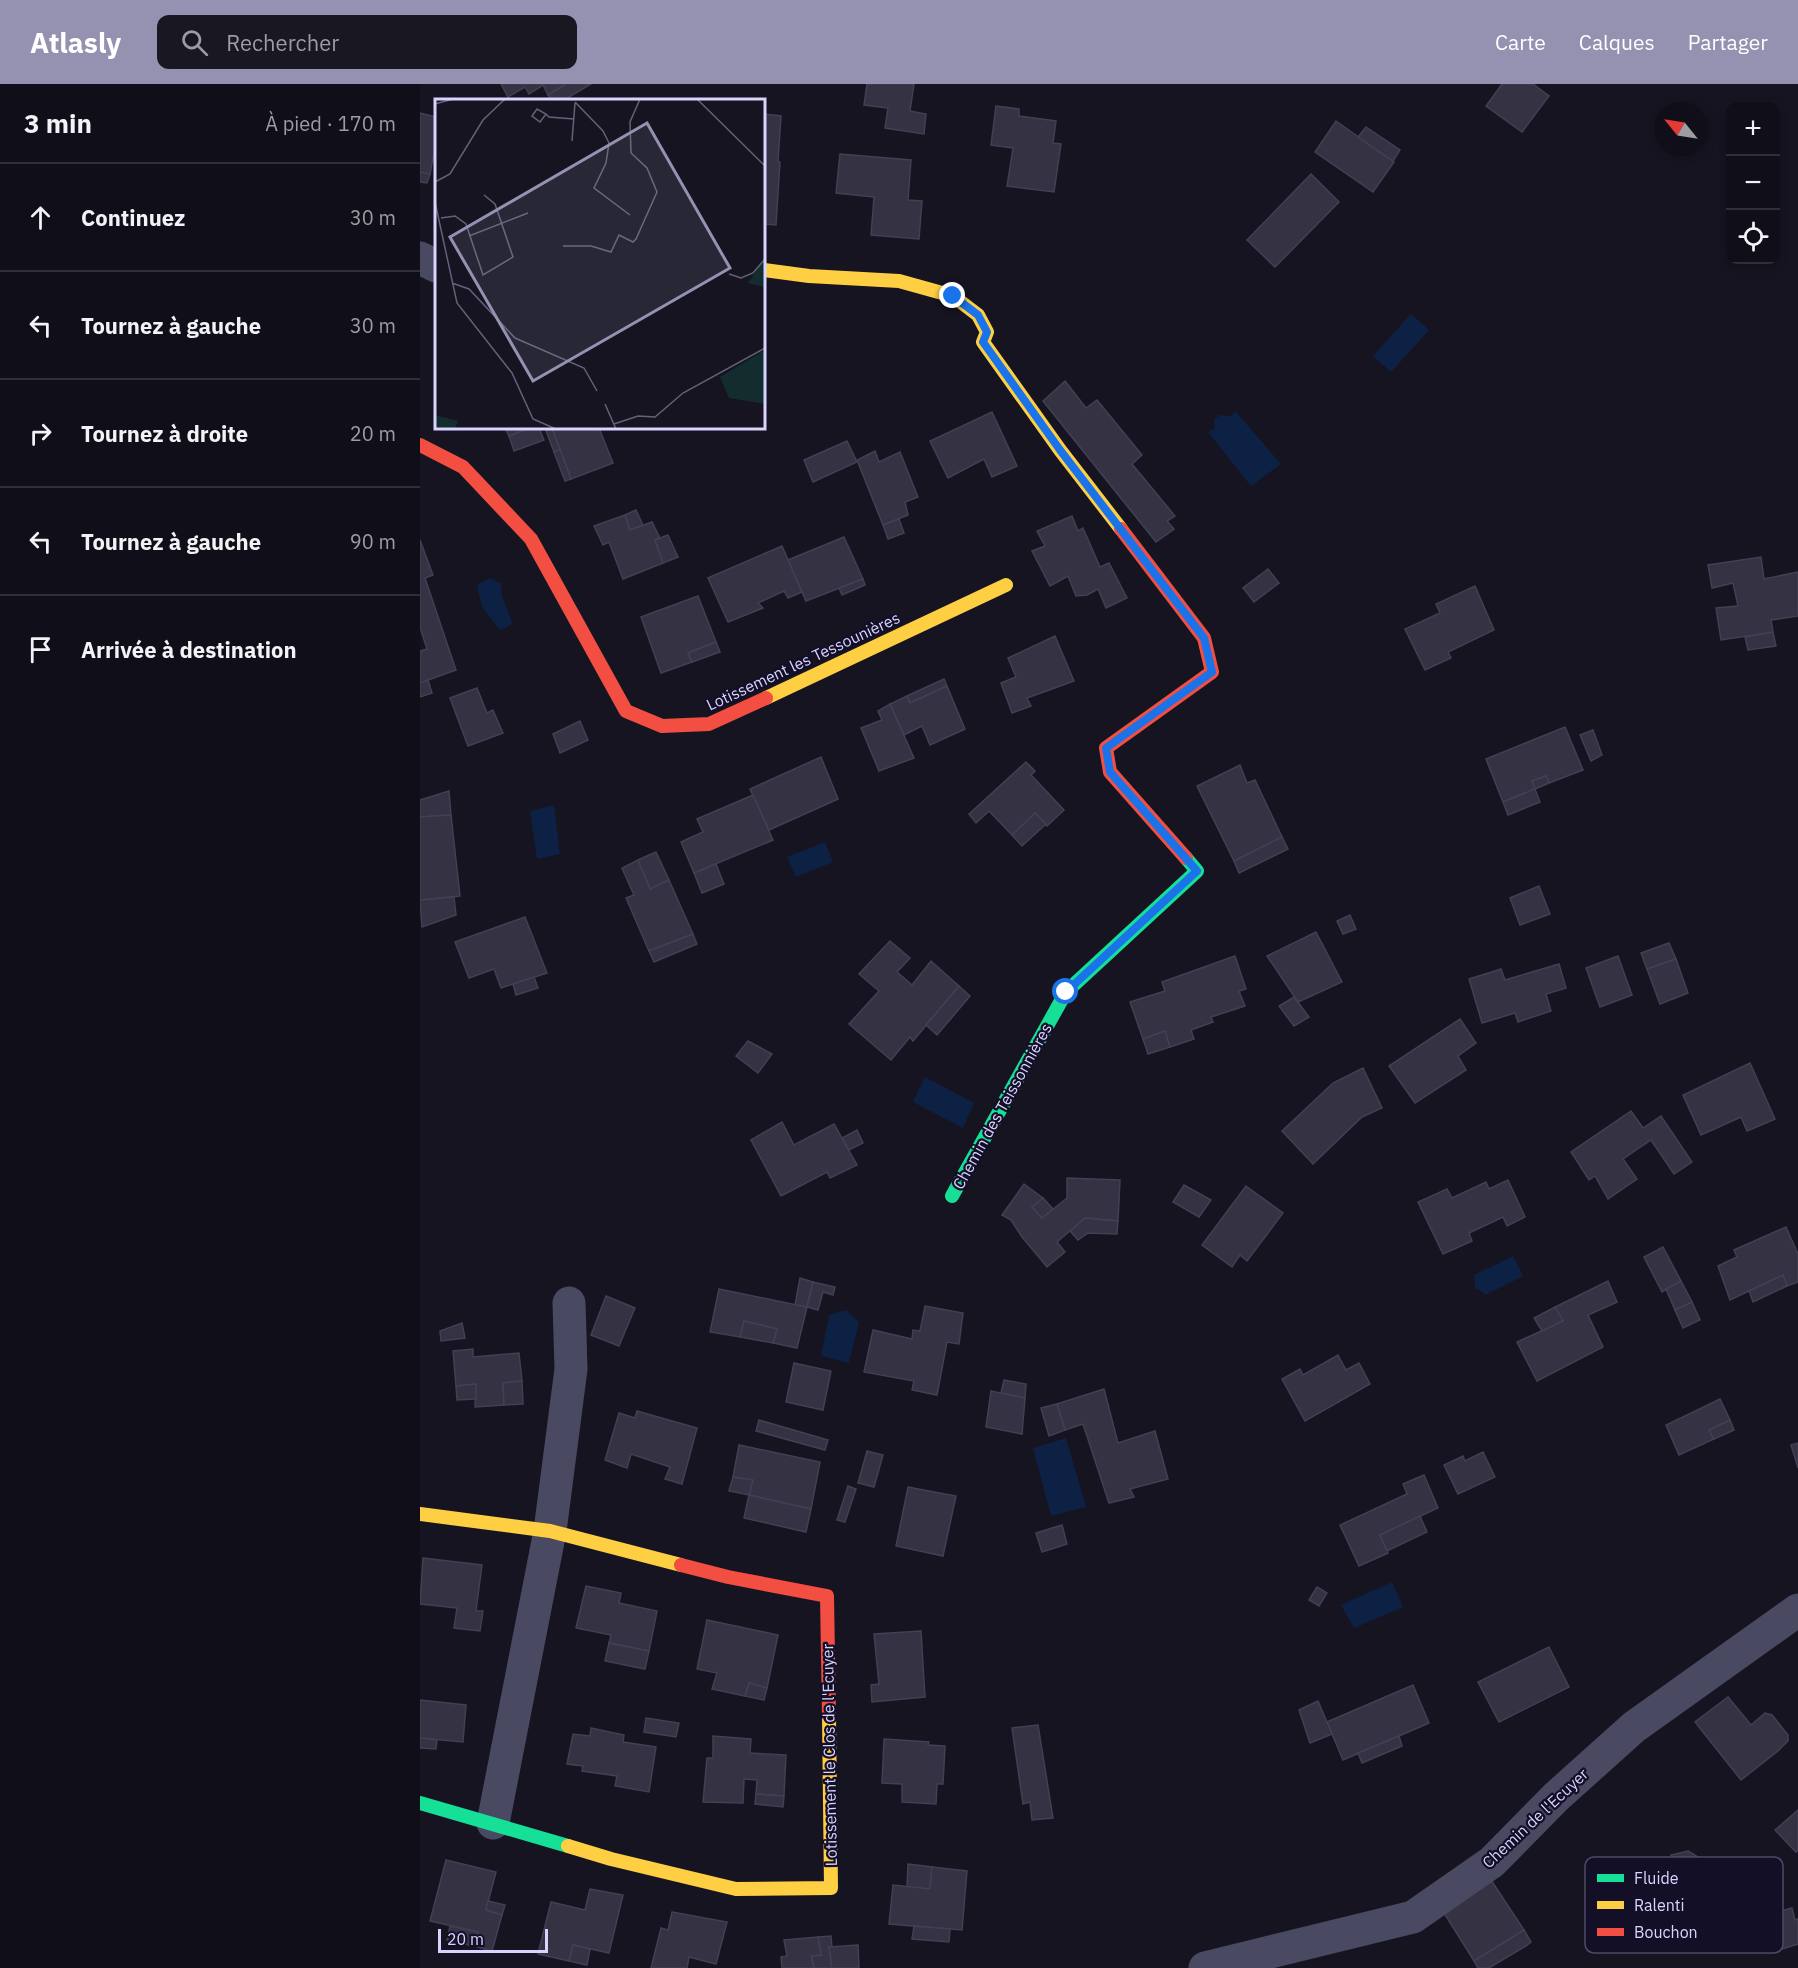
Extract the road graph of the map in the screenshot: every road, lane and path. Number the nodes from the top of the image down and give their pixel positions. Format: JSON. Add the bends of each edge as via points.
{"nodes":[{"id":1,"x":420,"y":258,"type":"edge"},
{"id":2,"x":435,"y":266,"type":"edge"},
{"id":3,"x":765,"y":270,"type":"edge"},
{"id":4,"x":420,"y":445,"type":"edge"},
{"id":5,"x":1006,"y":585,"type":"dead end"},
{"id":6,"x":952,"y":1196,"type":"dead end"},
{"id":7,"x":569,"y":1303,"type":"dead end"},
{"id":8,"x":420,"y":1514,"type":"edge"},
{"id":9,"x":550,"y":1531,"type":"junction"},
{"id":10,"x":1798,"y":1610,"type":"edge"},
{"id":11,"x":420,"y":1803,"type":"edge"},
{"id":12,"x":493,"y":1823,"type":"junction"},
{"id":13,"x":1205,"y":1968,"type":"edge"}],
"edges":[{"from":1,"to":2,"type":"street"},
{"from":3,"to":6,"type":"street","name":"Chemin des Teissonnières","via":[[899,281],[953,296],[978,315],[987,332],[983,342],[1204,638],[1212,672],[1106,748],[1110,772],[1197,871],[1066,992]]},
{"from":4,"to":5,"type":"street","name":"Lotissement les Tessounières","via":[[463,467],[531,540],[626,711],[662,726],[709,724]]},
{"from":7,"to":9,"type":"street","via":[[571,1369]]},
{"from":8,"to":9,"type":"street","name":"Lotissement le Clos de l'Ecuyer"},
{"from":9,"to":12,"type":"street"},
{"from":9,"to":12,"type":"street","name":"Lotissement le Clos de l'Ecuyer","via":[[728,1578],[827,1596],[831,1888],[736,1889],[611,1859]]},
{"from":10,"to":13,"type":"street","name":"Chemin de l'Ecuyer","via":[[1634,1727],[1556,1797],[1492,1862],[1413,1917]]},
{"from":11,"to":12,"type":"street","name":"Lotissement le Clos de l'Ecuyer"}]}
